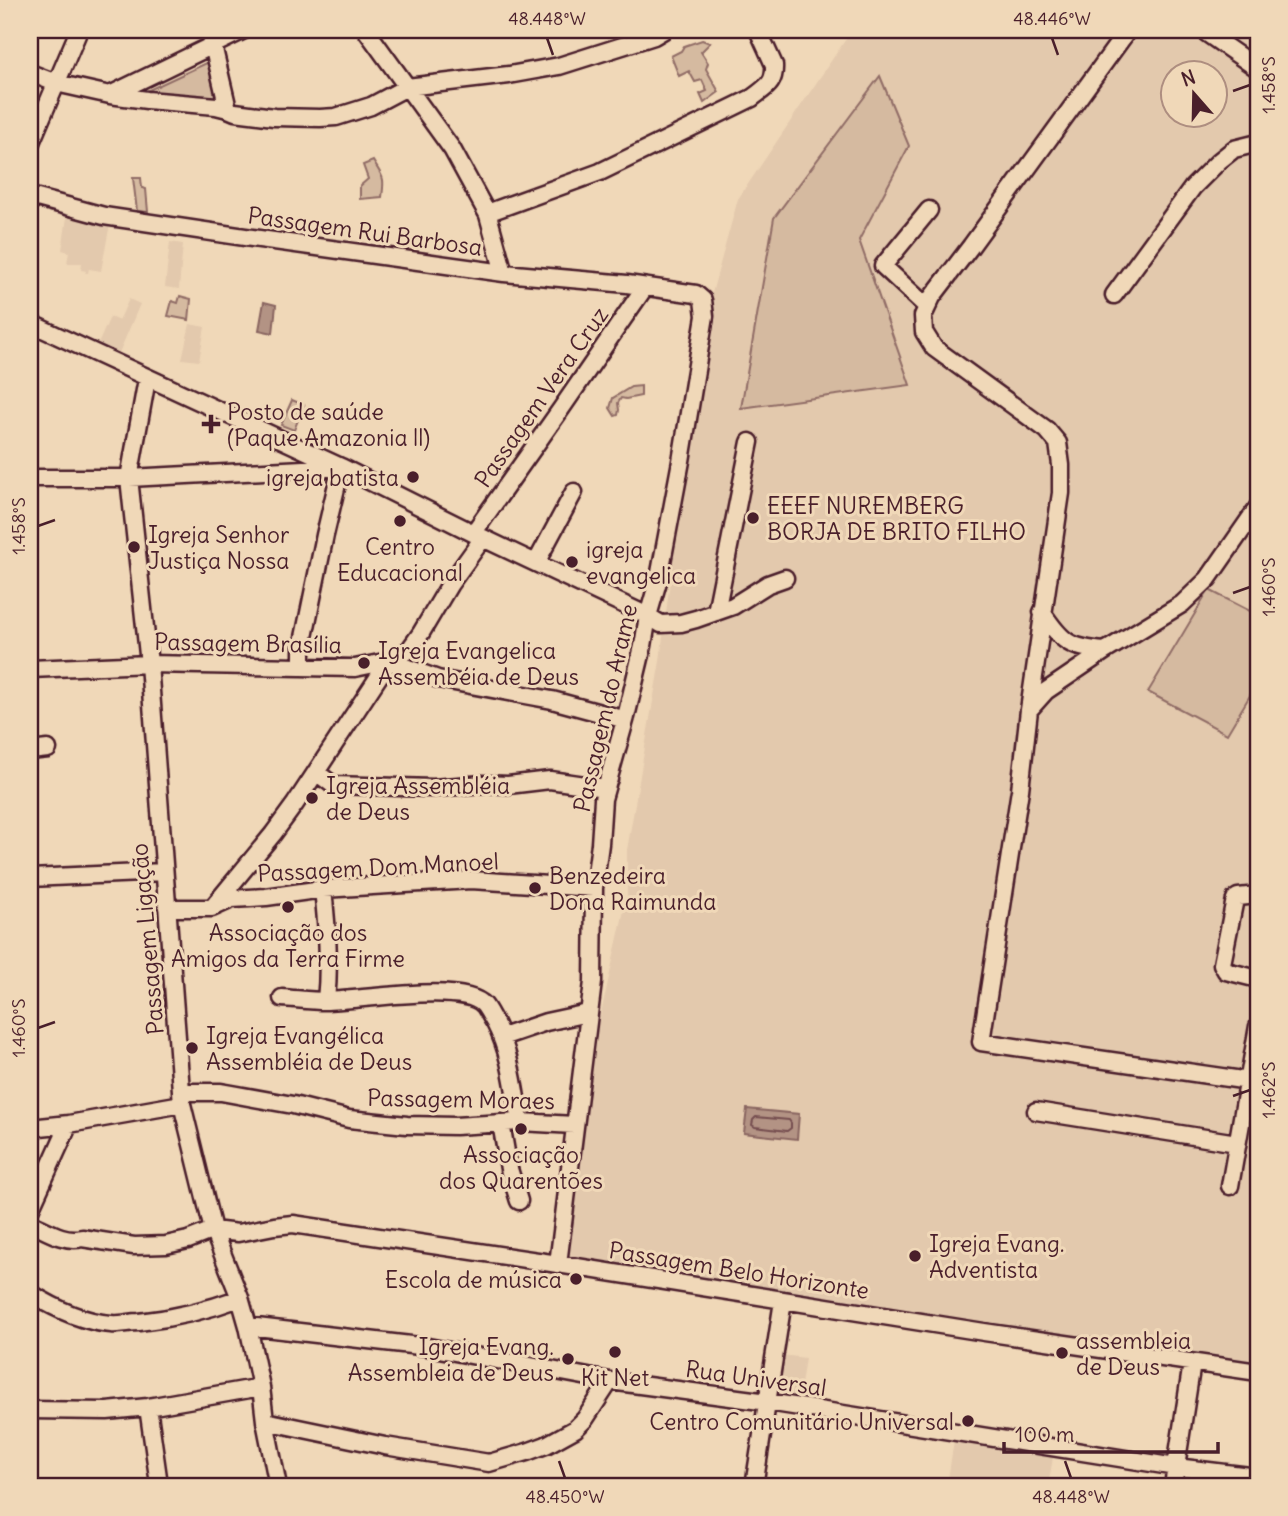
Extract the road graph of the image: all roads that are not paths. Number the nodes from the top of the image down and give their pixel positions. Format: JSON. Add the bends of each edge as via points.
{"nodes":[{"id":1,"x":79,"y":30,"type":"edge"},
{"id":2,"x":244,"y":30,"type":"edge"},
{"id":3,"x":366,"y":30,"type":"edge"},
{"id":4,"x":664,"y":30,"type":"edge"},
{"id":5,"x":758,"y":30,"type":"edge"},
{"id":6,"x":1128,"y":30,"type":"edge"},
{"id":7,"x":1202,"y":30,"type":"edge"},
{"id":8,"x":213,"y":45,"type":"junction"},
{"id":9,"x":1258,"y":69,"type":"edge"},
{"id":10,"x":30,"y":73,"type":"edge"},
{"id":11,"x":56,"y":83,"type":"junction"},
{"id":12,"x":407,"y":87,"type":"junction"},
{"id":13,"x":110,"y":95,"type":"junction"},
{"id":14,"x":228,"y":109,"type":"junction"},
{"id":15,"x":1258,"y":143,"type":"edge"},
{"id":16,"x":30,"y":145,"type":"edge"},
{"id":17,"x":30,"y":196,"type":"edge"},
{"id":18,"x":929,"y":209,"type":"dead end"},
{"id":19,"x":487,"y":213,"type":"junction"},
{"id":20,"x":504,"y":273,"type":"junction"},
{"id":21,"x":645,"y":287,"type":"junction"},
{"id":22,"x":696,"y":294,"type":"joint"},
{"id":23,"x":1114,"y":295,"type":"dead end"},
{"id":24,"x":927,"y":307,"type":"junction"},
{"id":25,"x":30,"y":323,"type":"edge"},
{"id":26,"x":148,"y":379,"type":"junction"},
{"id":27,"x":750,"y":442,"type":"dead end"},
{"id":28,"x":341,"y":467,"type":"junction"},
{"id":29,"x":30,"y":478,"type":"edge"},
{"id":30,"x":129,"y":478,"type":"junction"},
{"id":31,"x":573,"y":492,"type":"dead end"},
{"id":32,"x":1258,"y":507,"type":"edge"},
{"id":33,"x":479,"y":535,"type":"junction"},
{"id":34,"x":536,"y":563,"type":"junction"},
{"id":35,"x":785,"y":578,"type":"dead end"},
{"id":36,"x":716,"y":612,"type":"junction"},
{"id":37,"x":1042,"y":612,"type":"junction"},
{"id":38,"x":648,"y":616,"type":"junction"},
{"id":39,"x":1105,"y":651,"type":"junction"},
{"id":40,"x":389,"y":661,"type":"junction"},
{"id":41,"x":149,"y":664,"type":"junction"},
{"id":42,"x":302,"y":667,"type":"junction"},
{"id":43,"x":30,"y":670,"type":"edge"},
{"id":44,"x":1029,"y":710,"type":"junction"},
{"id":45,"x":626,"y":717,"type":"junction"},
{"id":46,"x":48,"y":749,"type":"dead end"},
{"id":47,"x":30,"y":751,"type":"edge"},
{"id":48,"x":316,"y":772,"type":"junction"},
{"id":49,"x":610,"y":777,"type":"junction"},
{"id":50,"x":164,"y":872,"type":"junction"},
{"id":51,"x":30,"y":878,"type":"edge"},
{"id":52,"x":594,"y":888,"type":"junction"},
{"id":53,"x":323,"y":889,"type":"junction"},
{"id":54,"x":1258,"y":895,"type":"edge"},
{"id":55,"x":167,"y":908,"type":"junction"},
{"id":56,"x":212,"y":908,"type":"junction"},
{"id":57,"x":1258,"y":979,"type":"edge"},
{"id":58,"x":282,"y":998,"type":"dead end"},
{"id":59,"x":326,"y":1001,"type":"junction"},
{"id":60,"x":588,"y":1013,"type":"junction"},
{"id":61,"x":1258,"y":1027,"type":"edge"},
{"id":62,"x":502,"y":1037,"type":"junction"},
{"id":63,"x":1249,"y":1081,"type":"junction"},
{"id":64,"x":182,"y":1098,"type":"junction"},
{"id":65,"x":1036,"y":1111,"type":"dead end"},
{"id":66,"x":520,"y":1122,"type":"junction"},
{"id":67,"x":501,"y":1123,"type":"junction"},
{"id":68,"x":31,"y":1124,"type":"edge"},
{"id":69,"x":69,"y":1124,"type":"junction"},
{"id":70,"x":574,"y":1125,"type":"junction"},
{"id":71,"x":1237,"y":1143,"type":"junction"},
{"id":72,"x":1230,"y":1186,"type":"dead end"},
{"id":73,"x":519,"y":1201,"type":"dead end"},
{"id":74,"x":30,"y":1210,"type":"edge"},
{"id":75,"x":30,"y":1223,"type":"edge"},
{"id":76,"x":213,"y":1230,"type":"junction"},
{"id":77,"x":558,"y":1264,"type":"junction"},
{"id":78,"x":30,"y":1293,"type":"edge"},
{"id":79,"x":240,"y":1298,"type":"junction"},
{"id":80,"x":783,"y":1301,"type":"junction"},
{"id":81,"x":248,"y":1326,"type":"junction"},
{"id":82,"x":1192,"y":1363,"type":"junction"},
{"id":83,"x":1258,"y":1372,"type":"edge"},
{"id":84,"x":610,"y":1381,"type":"junction"},
{"id":85,"x":261,"y":1387,"type":"junction"},
{"id":86,"x":768,"y":1402,"type":"junction"},
{"id":87,"x":148,"y":1406,"type":"junction"},
{"id":88,"x":30,"y":1410,"type":"edge"},
{"id":89,"x":265,"y":1421,"type":"junction"},
{"id":90,"x":1176,"y":1467,"type":"junction"},
{"id":91,"x":1258,"y":1477,"type":"edge"},
{"id":92,"x":159,"y":1484,"type":"dead end"},
{"id":93,"x":278,"y":1486,"type":"edge"},
{"id":94,"x":754,"y":1486,"type":"edge"},
{"id":95,"x":1172,"y":1486,"type":"edge"}],
"edges":[{"from":1,"to":11,"type":"street"},
{"from":2,"to":8,"type":"street"},
{"from":3,"to":12,"type":"street"},
{"from":4,"to":12,"type":"street","via":[[559,66]]},
{"from":5,"to":19,"type":"street","via":[[774,65],[774,80],[752,98],[600,172]]},
{"from":6,"to":24,"type":"street"},
{"from":7,"to":9,"type":"street"},
{"from":8,"to":13,"type":"street"},
{"from":8,"to":14,"type":"street"},
{"from":10,"to":11,"type":"street"},
{"from":11,"to":13,"type":"street"},
{"from":11,"to":16,"type":"street"},
{"from":12,"to":14,"type":"street","via":[[370,106],[328,118],[274,117]]},
{"from":12,"to":19,"type":"street","via":[[452,149]]},
{"from":13,"to":14,"type":"street"},
{"from":15,"to":23,"type":"street","via":[[1234,149],[1193,187]]},
{"from":17,"to":20,"type":"street","name":"Passagem Rui Barbosa","via":[[104,216]]},
{"from":18,"to":24,"type":"street","via":[[883,266]]},
{"from":19,"to":20,"type":"street"},
{"from":20,"to":21,"type":"street","name":"Passagem Rui Barbosa"},
{"from":21,"to":22,"type":"street","name":"Passagem Rui Barbosa"},
{"from":21,"to":33,"type":"street","name":"Passagem Vera Cruz"},
{"from":22,"to":38,"type":"street","name":"Passagem do Arame","via":[[703,300],[705,316],[670,526]]},
{"from":24,"to":37,"type":"street","via":[[924,332],[934,348],[1059,443],[1061,493]]},
{"from":25,"to":26,"type":"street"},
{"from":26,"to":28,"type":"street"},
{"from":26,"to":30,"type":"street","name":"Passagem Ligação"},
{"from":27,"to":36,"type":"street"},
{"from":28,"to":30,"type":"street"},
{"from":28,"to":33,"type":"street"},
{"from":28,"to":42,"type":"street","via":[[302,647]]},
{"from":29,"to":30,"type":"street"},
{"from":30,"to":41,"type":"street","name":"Passagem Ligação"},
{"from":31,"to":34,"type":"street"},
{"from":32,"to":39,"type":"street","via":[[1195,592]]},
{"from":33,"to":34,"type":"street"},
{"from":33,"to":40,"type":"street","name":"Passagem Vera Cruz","via":[[409,650]]},
{"from":34,"to":38,"type":"street"},
{"from":35,"to":36,"type":"street"},
{"from":36,"to":38,"type":"street","via":[[681,623],[661,624]]},
{"from":37,"to":39,"type":"street","via":[[1068,644]]},
{"from":37,"to":44,"type":"street"},
{"from":38,"to":45,"type":"street","name":"Passagem do Arame"},
{"from":39,"to":44,"type":"street","via":[[1046,691]]},
{"from":40,"to":42,"type":"street","name":"Passagem Brasília","via":[[355,667]]},
{"from":40,"to":45,"type":"street","via":[[438,679]]},
{"from":40,"to":48,"type":"street","name":"Passagem Vera Cruz"},
{"from":41,"to":42,"type":"street","name":"Passagem Brasília"},
{"from":41,"to":43,"type":"street","name":"Passagem Brasília"},
{"from":41,"to":50,"type":"street","name":"Passagem Ligação"},
{"from":44,"to":63,"type":"street","via":[[1028,792],[981,1042]]},
{"from":45,"to":49,"type":"street","name":"Passagem do Arame"},
{"from":46,"to":47,"type":"street"},
{"from":48,"to":49,"type":"street","via":[[332,785],[408,789],[550,780],[605,788]]},
{"from":48,"to":56,"type":"street","name":"Passagem Vera Cruz","via":[[273,834]]},
{"from":49,"to":52,"type":"street","name":"Passagem do Arame","via":[[603,799]]},
{"from":50,"to":51,"type":"street"},
{"from":50,"to":55,"type":"street","name":"Passagem Ligação"},
{"from":52,"to":53,"type":"street","name":"Passagem Dom Manoel","via":[[471,880]]},
{"from":52,"to":60,"type":"street","name":"Passagem do Arame","via":[[593,982]]},
{"from":53,"to":56,"type":"street","name":"Passagem Dom Manoel","via":[[232,899]]},
{"from":53,"to":59,"type":"street","via":[[328,938]]},
{"from":54,"to":57,"type":"street","via":[[1235,899],[1222,964],[1226,971]]},
{"from":55,"to":56,"type":"street","name":"Passagem Dom Manoel"},
{"from":55,"to":64,"type":"street","name":"Passagem Ligação"},
{"from":58,"to":59,"type":"street"},
{"from":59,"to":62,"type":"street","via":[[462,994],[482,1003]]},
{"from":60,"to":62,"type":"street"},
{"from":60,"to":70,"type":"street","name":"Passagem do Arame"},
{"from":61,"to":63,"type":"street"},
{"from":62,"to":66,"type":"street"},
{"from":63,"to":71,"type":"street"},
{"from":64,"to":67,"type":"street","name":"Passagem Moraes","via":[[220,1092],[395,1124]]},
{"from":64,"to":69,"type":"street","name":"Passagem Moraes"},
{"from":64,"to":76,"type":"street","name":"Passagem Ligação"},
{"from":65,"to":71,"type":"street"},
{"from":66,"to":67,"type":"street","name":"Passagem Moraes"},
{"from":66,"to":70,"type":"street","name":"Passagem Moraes"},
{"from":67,"to":73,"type":"street"},
{"from":68,"to":69,"type":"street","name":"Passagem Moraes"},
{"from":69,"to":74,"type":"street"},
{"from":70,"to":77,"type":"street","name":"Passagem do Arame"},
{"from":71,"to":72,"type":"street"},
{"from":75,"to":76,"type":"street","via":[[65,1238],[134,1246],[166,1245]]},
{"from":76,"to":77,"type":"street","name":"Passagem Belo Horizonte","via":[[239,1233],[293,1224]]},
{"from":76,"to":79,"type":"street","name":"Passagem Ligação"},
{"from":77,"to":80,"type":"street","name":"Passagem Belo Horizonte"},
{"from":78,"to":79,"type":"street","via":[[84,1319],[112,1324],[163,1319]]},
{"from":79,"to":81,"type":"street","name":"Passagem Ligação"},
{"from":80,"to":82,"type":"street","name":"Passagem Belo Horizonte"},
{"from":80,"to":86,"type":"street"},
{"from":81,"to":84,"type":"street","name":"Rua Universal","via":[[428,1347]]},
{"from":81,"to":85,"type":"street","name":"Passagem Ligação"},
{"from":82,"to":83,"type":"street","name":"Passagem Belo Horizonte"},
{"from":82,"to":90,"type":"street"},
{"from":84,"to":86,"type":"street","name":"Rua Universal"},
{"from":84,"to":89,"type":"street","via":[[575,1429],[546,1445],[489,1463]]},
{"from":85,"to":87,"type":"street"},
{"from":85,"to":89,"type":"street","name":"Passagem Ligação"},
{"from":86,"to":90,"type":"street","name":"Rua Universal"},
{"from":86,"to":94,"type":"street"},
{"from":87,"to":88,"type":"street"},
{"from":87,"to":92,"type":"street"},
{"from":89,"to":93,"type":"street","name":"Passagem Ligação"},
{"from":90,"to":91,"type":"street","name":"Rua Universal"},
{"from":90,"to":95,"type":"street"}]}
